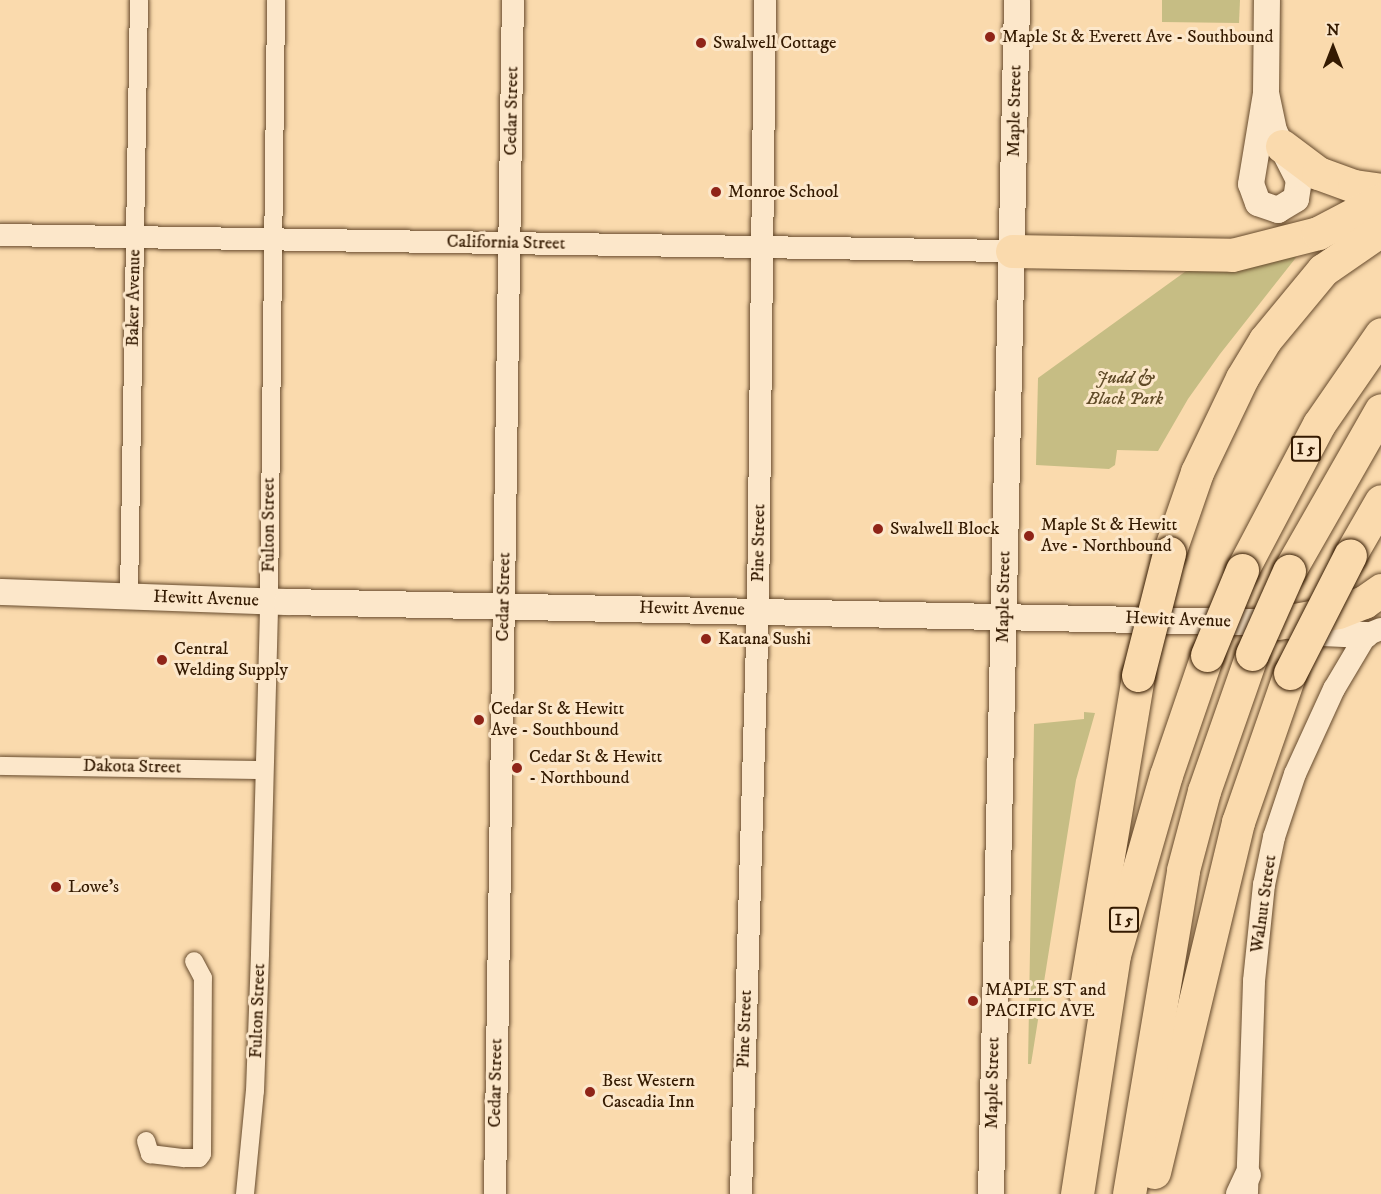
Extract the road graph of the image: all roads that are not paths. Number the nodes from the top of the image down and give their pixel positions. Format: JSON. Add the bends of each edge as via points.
{"nodes":[{"id":1,"x":139,"y":0,"type":"edge"},
{"id":2,"x":276,"y":0,"type":"edge"},
{"id":3,"x":513,"y":0,"type":"edge"},
{"id":4,"x":765,"y":0,"type":"edge"},
{"id":5,"x":1017,"y":0,"type":"edge"},
{"id":6,"x":1267,"y":0,"type":"edge"},
{"id":7,"x":1266,"y":93,"type":"junction"},
{"id":8,"x":1282,"y":146,"type":"junction"},
{"id":9,"x":1381,"y":190,"type":"edge"},
{"id":10,"x":1381,"y":200,"type":"edge"},
{"id":11,"x":1381,"y":230,"type":"edge"},
{"id":12,"x":0,"y":235,"type":"edge"},
{"id":13,"x":135,"y":237,"type":"junction"},
{"id":14,"x":271,"y":240,"type":"junction"},
{"id":15,"x":510,"y":243,"type":"junction"},
{"id":16,"x":764,"y":248,"type":"junction"},
{"id":17,"x":1012,"y":251,"type":"junction"},
{"id":18,"x":1381,"y":334,"type":"edge"},
{"id":19,"x":1381,"y":410,"type":"edge"},
{"id":20,"x":1381,"y":501,"type":"edge"},
{"id":21,"x":1381,"y":590,"type":"edge"},
{"id":22,"x":0,"y":592,"type":"edge"},
{"id":23,"x":129,"y":596,"type":"junction"},
{"id":24,"x":269,"y":602,"type":"junction"},
{"id":25,"x":504,"y":607,"type":"junction"},
{"id":26,"x":758,"y":609,"type":"junction"},
{"id":27,"x":1004,"y":615,"type":"junction"},
{"id":28,"x":1278,"y":623,"type":"junction"},
{"id":29,"x":1374,"y":632,"type":"edge"},
{"id":30,"x":0,"y":766,"type":"edge"},
{"id":31,"x":264,"y":770,"type":"junction"},
{"id":32,"x":194,"y":961,"type":"dead end"},
{"id":33,"x":146,"y":1141,"type":"dead end"},
{"id":34,"x":1245,"y":1188,"type":"edge"},
{"id":35,"x":245,"y":1194,"type":"edge"},
{"id":36,"x":495,"y":1194,"type":"edge"},
{"id":37,"x":741,"y":1194,"type":"edge"},
{"id":38,"x":991,"y":1194,"type":"edge"},
{"id":39,"x":1065,"y":1194,"type":"edge"},
{"id":40,"x":1077,"y":1194,"type":"edge"},
{"id":41,"x":1129,"y":1194,"type":"edge"},
{"id":42,"x":1150,"y":1194,"type":"edge"}],
"edges":[{"from":1,"to":13,"type":"street","name":"Baker Avenue"},
{"from":2,"to":14,"type":"street","name":"Fulton Street"},
{"from":3,"to":15,"type":"street","name":"Cedar Street"},
{"from":4,"to":16,"type":"street","name":"Pine Street"},
{"from":5,"to":17,"type":"main road","name":"Maple Street"},
{"from":6,"to":7,"type":"main road"},
{"from":7,"to":8,"type":"main road"},
{"from":7,"to":8,"type":"main road","via":[[1251,184],[1252,194],[1265,208],[1278,210],[1289,206],[1300,188],[1295,168]]},
{"from":8,"to":9,"type":"highway","via":[[1302,164],[1338,182]]},
{"from":10,"to":17,"type":"highway","via":[[1300,239],[1232,255]]},
{"from":11,"to":39,"type":"highway","bridge":true,"via":[[1323,270],[1265,340],[1197,472],[1169,553],[1138,675],[1082,1014]]},
{"from":12,"to":13,"type":"street","name":"California Street"},
{"from":13,"to":14,"type":"street","name":"California Street"},
{"from":13,"to":23,"type":"street","name":"Baker Avenue"},
{"from":14,"to":15,"type":"street","name":"California Street"},
{"from":14,"to":24,"type":"street","name":"Fulton Street"},
{"from":15,"to":16,"type":"street","name":"California Street"},
{"from":15,"to":25,"type":"street","name":"Cedar Street"},
{"from":16,"to":17,"type":"street","name":"California Street"},
{"from":16,"to":26,"type":"street","name":"Pine Street"},
{"from":17,"to":27,"type":"main road","name":"Maple Street"},
{"from":18,"to":40,"type":"highway","number":"I 5","bridge":true,"via":[[1319,424],[1242,570],[1207,655],[1166,775],[1114,955]]},
{"from":19,"to":41,"type":"highway","number":"I 5","bridge":true,"via":[[1289,571],[1252,654],[1208,780],[1183,870]]},
{"from":20,"to":42,"type":"highway","bridge":true,"via":[[1290,673],[1238,822],[1162,1127]]},
{"from":21,"to":28,"type":"highway","via":[[1338,612]]},
{"from":22,"to":23,"type":"main road","name":"Hewitt Avenue"},
{"from":23,"to":24,"type":"main road","name":"Hewitt Avenue"},
{"from":24,"to":25,"type":"main road","name":"Hewitt Avenue"},
{"from":24,"to":31,"type":"street","name":"Fulton Street"},
{"from":25,"to":26,"type":"main road","name":"Hewitt Avenue"},
{"from":25,"to":36,"type":"street","name":"Cedar Street"},
{"from":26,"to":27,"type":"main road","name":"Hewitt Avenue"},
{"from":26,"to":37,"type":"street","name":"Pine Street"},
{"from":27,"to":28,"type":"main road","name":"Hewitt Avenue"},
{"from":27,"to":38,"type":"main road","name":"Maple Street"},
{"from":28,"to":29,"type":"main road","name":"Hewitt Avenue","via":[[1322,633]]},
{"from":29,"to":34,"type":"street","name":"Walnut Street","via":[[1325,707],[1295,774],[1268,866],[1254,981]]},
{"from":30,"to":31,"type":"street","name":"Dakota Street"},
{"from":31,"to":35,"type":"street","name":"Fulton Street","via":[[255,1091]]},
{"from":32,"to":33,"type":"street","via":[[203,978],[202,1154],[199,1158],[184,1158],[150,1154]]}]}
